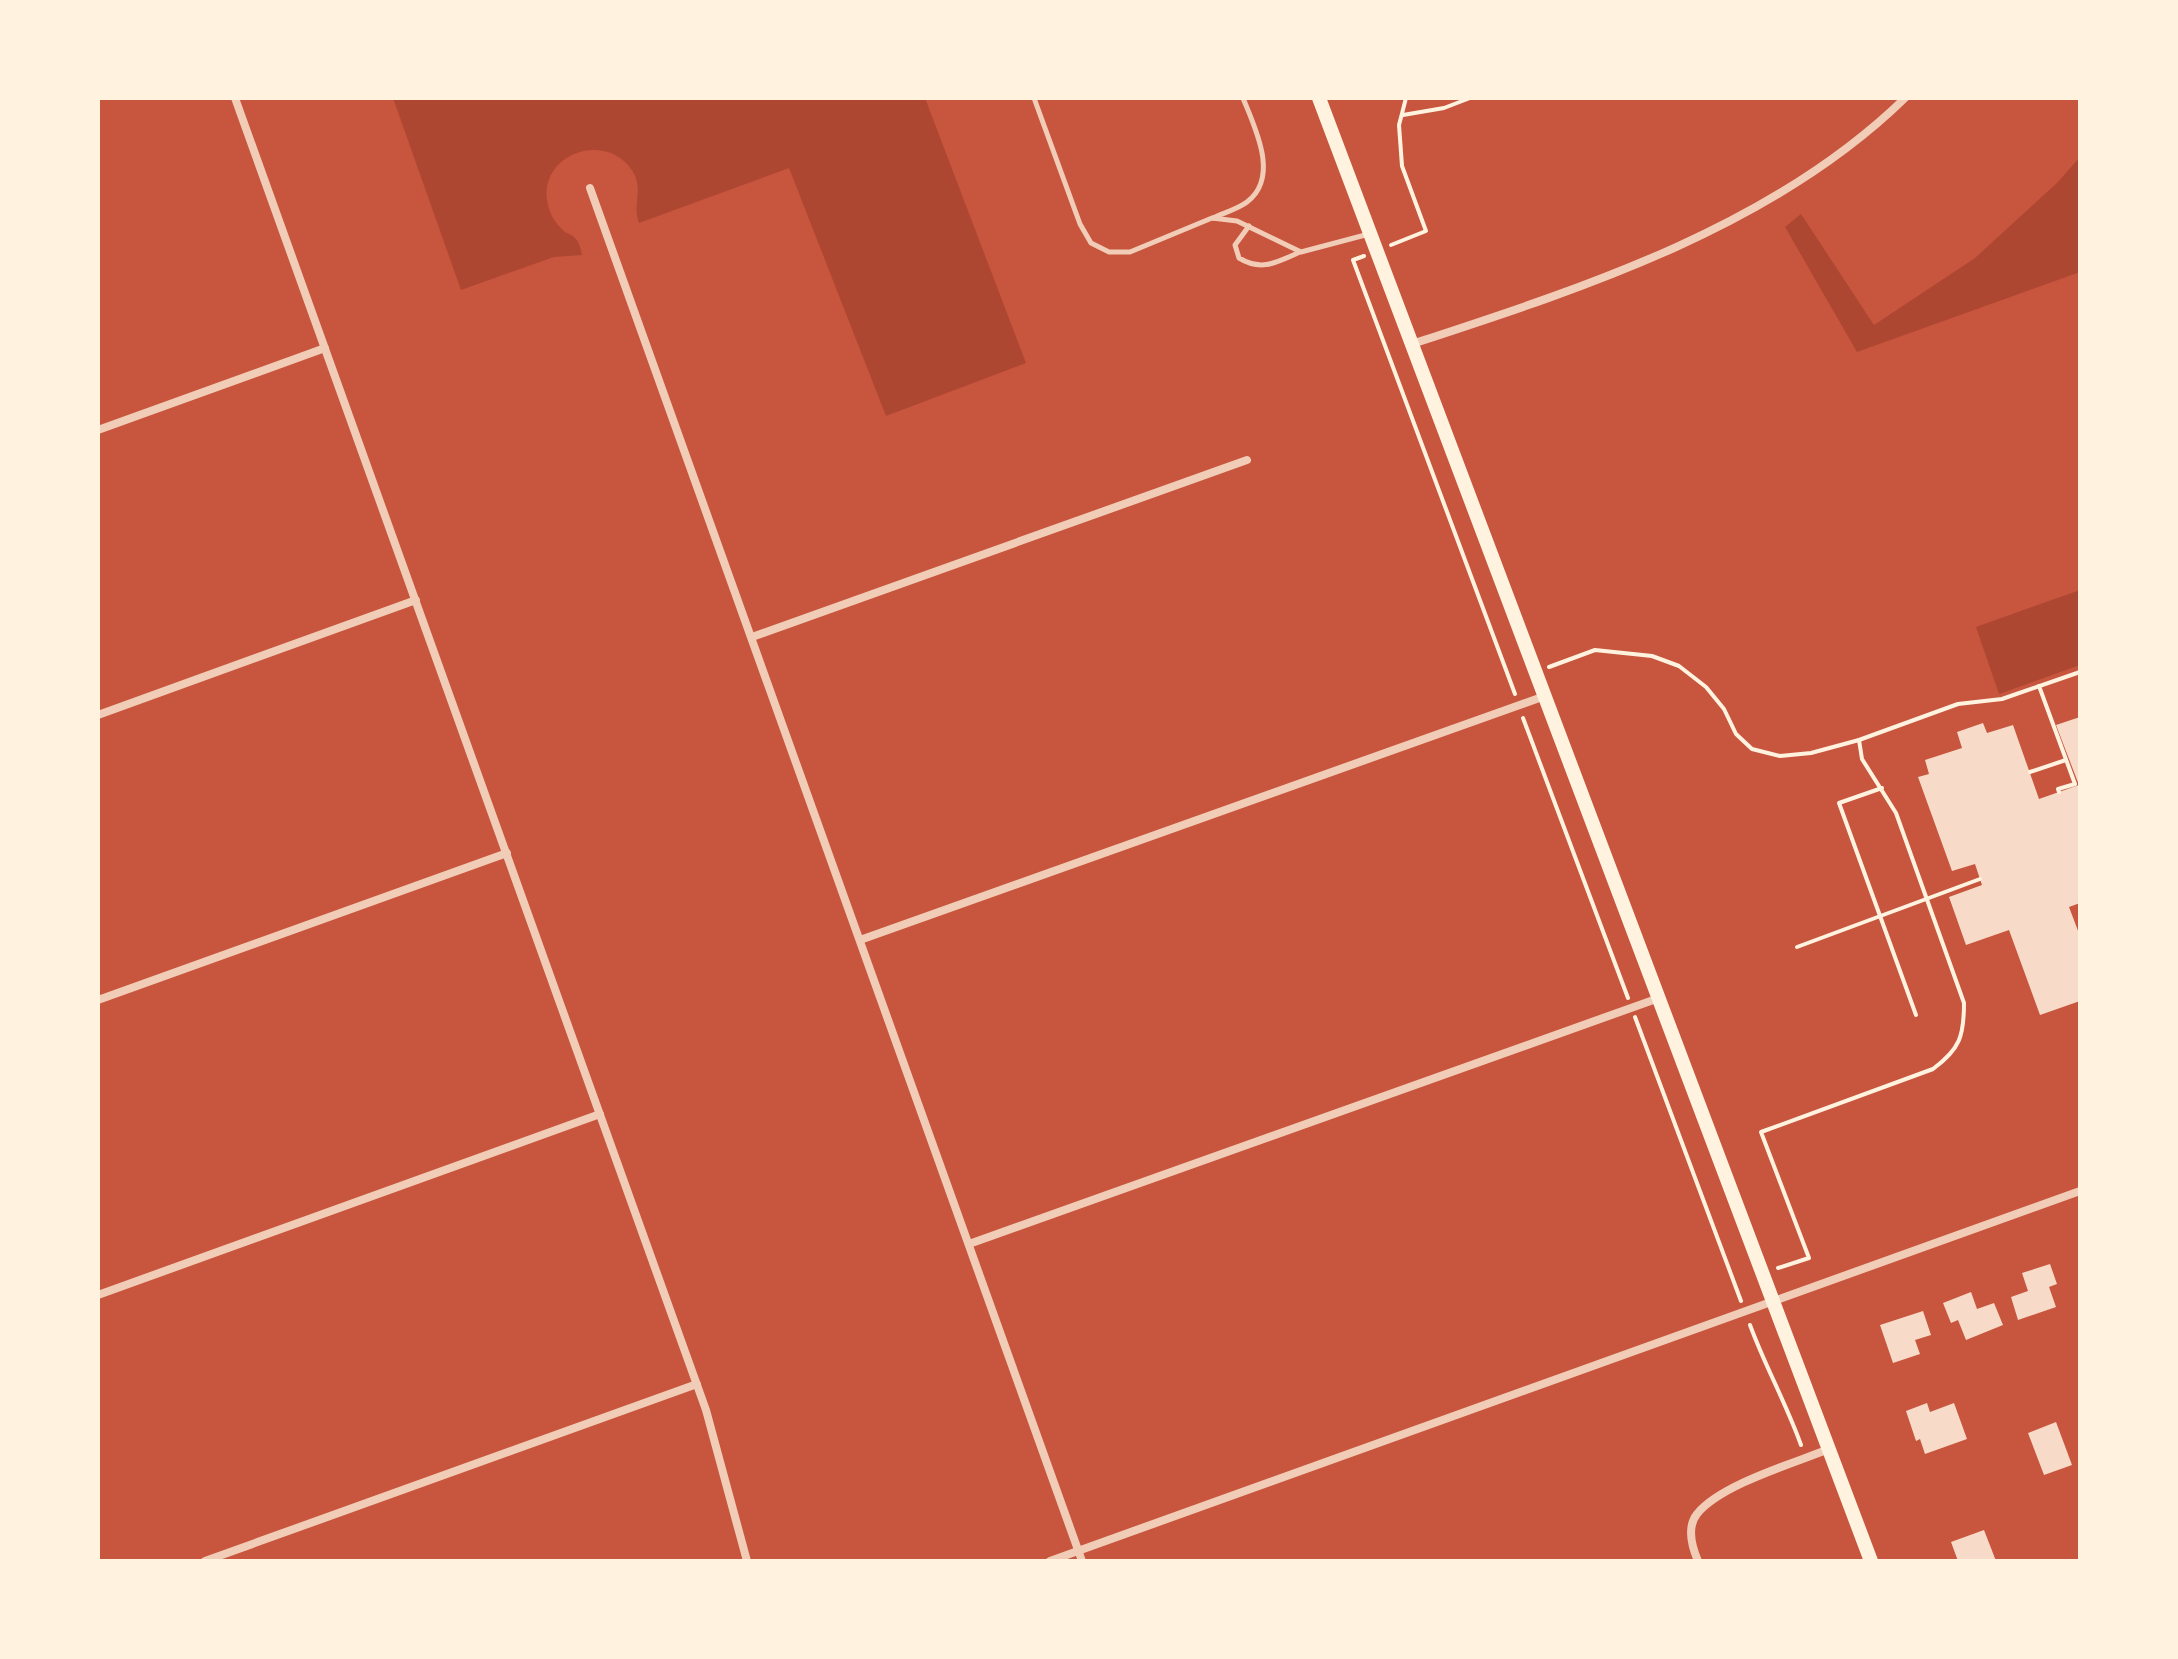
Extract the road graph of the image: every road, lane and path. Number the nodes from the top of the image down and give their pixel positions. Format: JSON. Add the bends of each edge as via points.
{"nodes":[{"id":1,"x":235,"y":98,"type":"edge"},
{"id":2,"x":1034,"y":98,"type":"edge"},
{"id":3,"x":1243,"y":98,"type":"edge"},
{"id":4,"x":1319,"y":98,"type":"edge"},
{"id":5,"x":1406,"y":98,"type":"edge"},
{"id":6,"x":1470,"y":98,"type":"edge"},
{"id":7,"x":1905,"y":98,"type":"edge"},
{"id":8,"x":1402,"y":115,"type":"junction"},
{"id":9,"x":590,"y":188,"type":"dead end"},
{"id":10,"x":1212,"y":218,"type":"junction"},
{"id":11,"x":1249,"y":226,"type":"junction"},
{"id":12,"x":1370,"y":233,"type":"junction"},
{"id":13,"x":1395,"y":243,"type":"dead end"},
{"id":14,"x":1301,"y":252,"type":"junction"},
{"id":15,"x":1353,"y":260,"type":"dead end"},
{"id":16,"x":1412,"y":344,"type":"junction"},
{"id":17,"x":325,"y":348,"type":"junction"},
{"id":18,"x":98,"y":430,"type":"edge"},
{"id":19,"x":1247,"y":460,"type":"dead end"},
{"id":20,"x":416,"y":600,"type":"junction"},
{"id":21,"x":752,"y":637,"type":"junction"},
{"id":22,"x":1560,"y":663,"type":"dead end"},
{"id":23,"x":2080,"y":672,"type":"edge"},
{"id":24,"x":1520,"y":677,"type":"dead end"},
{"id":25,"x":1510,"y":681,"type":"junction"},
{"id":26,"x":2039,"y":686,"type":"junction"},
{"id":27,"x":1515,"y":695,"type":"dead end"},
{"id":28,"x":1545,"y":696,"type":"junction"},
{"id":29,"x":98,"y":715,"type":"edge"},
{"id":30,"x":1859,"y":740,"type":"junction"},
{"id":31,"x":2066,"y":760,"type":"junction"},
{"id":32,"x":2030,"y":772,"type":"dead end"},
{"id":33,"x":1882,"y":788,"type":"junction"},
{"id":34,"x":2059,"y":792,"type":"dead end"},
{"id":35,"x":507,"y":853,"type":"junction"},
{"id":36,"x":1980,"y":879,"type":"dead end"},
{"id":37,"x":1927,"y":899,"type":"junction"},
{"id":38,"x":1880,"y":916,"type":"junction"},
{"id":39,"x":860,"y":940,"type":"junction"},
{"id":40,"x":1797,"y":947,"type":"dead end"},
{"id":41,"x":1659,"y":998,"type":"junction"},
{"id":42,"x":98,"y":1000,"type":"edge"},
{"id":43,"x":1916,"y":1015,"type":"dead end"},
{"id":44,"x":600,"y":1114,"type":"junction"},
{"id":45,"x":2080,"y":1191,"type":"edge"},
{"id":46,"x":969,"y":1244,"type":"junction"},
{"id":47,"x":1788,"y":1265,"type":"dead end"},
{"id":48,"x":1744,"y":1281,"type":"dead end"},
{"id":49,"x":1735,"y":1285,"type":"dead end"},
{"id":50,"x":98,"y":1295,"type":"edge"},
{"id":51,"x":1773,"y":1301,"type":"junction"},
{"id":52,"x":1750,"y":1325,"type":"dead end"},
{"id":53,"x":697,"y":1384,"type":"junction"},
{"id":54,"x":1829,"y":1449,"type":"junction"},
{"id":55,"x":1806,"y":1458,"type":"junction"},
{"id":56,"x":1078,"y":1551,"type":"junction"},
{"id":57,"x":205,"y":1561,"type":"edge"},
{"id":58,"x":747,"y":1561,"type":"edge"},
{"id":59,"x":1050,"y":1561,"type":"edge"},
{"id":60,"x":1082,"y":1561,"type":"edge"},
{"id":61,"x":1698,"y":1561,"type":"edge"},
{"id":62,"x":1871,"y":1561,"type":"edge"}],
"edges":[{"from":1,"to":17,"type":"street"},
{"from":2,"to":10,"type":"lane","via":[[1091,243],[1109,252],[1130,252]]},
{"from":3,"to":10,"type":"lane","via":[[1264,165],[1260,185],[1247,202]]},
{"from":4,"to":12,"type":"main road"},
{"from":5,"to":8,"type":"path"},
{"from":6,"to":8,"type":"path"},
{"from":7,"to":16,"type":"street","via":[[1810,173],[1703,236],[1553,297]]},
{"from":8,"to":13,"type":"path","via":[[1402,166],[1426,231]]},
{"from":9,"to":21,"type":"street"},
{"from":10,"to":11,"type":"lane"},
{"from":11,"to":14,"type":"lane"},
{"from":11,"to":14,"type":"lane","via":[[1235,245],[1239,258],[1252,266]]},
{"from":12,"to":14,"type":"lane"},
{"from":12,"to":16,"type":"main road"},
{"from":15,"to":25,"type":"path"},
{"from":16,"to":28,"type":"main road"},
{"from":17,"to":18,"type":"street"},
{"from":17,"to":20,"type":"street"},
{"from":19,"to":21,"type":"street"},
{"from":20,"to":29,"type":"street"},
{"from":20,"to":35,"type":"street"},
{"from":21,"to":39,"type":"street"},
{"from":22,"to":30,"type":"path","via":[[1595,650],[1652,656],[1679,666],[1706,687],[1752,749],[1780,756]]},
{"from":23,"to":26,"type":"path"},
{"from":24,"to":25,"type":"path"},
{"from":25,"to":27,"type":"path"},
{"from":26,"to":30,"type":"path","via":[[2002,699],[1958,704]]},
{"from":26,"to":31,"type":"path"},
{"from":28,"to":39,"type":"street"},
{"from":28,"to":41,"type":"main road"},
{"from":30,"to":33,"type":"path","via":[[1862,759]]},
{"from":31,"to":32,"type":"path"},
{"from":31,"to":34,"type":"path","via":[[2075,784]]},
{"from":33,"to":37,"type":"path"},
{"from":33,"to":38,"type":"path","via":[[1839,803]]},
{"from":35,"to":42,"type":"street"},
{"from":35,"to":44,"type":"street"},
{"from":36,"to":37,"type":"path"},
{"from":37,"to":38,"type":"path"},
{"from":37,"to":47,"type":"path","via":[[1964,1003],[1959,1043],[1933,1069],[1761,1132],[1809,1258]]},
{"from":38,"to":40,"type":"path"},
{"from":38,"to":43,"type":"path"},
{"from":39,"to":46,"type":"street"},
{"from":41,"to":46,"type":"street"},
{"from":41,"to":51,"type":"main road"},
{"from":44,"to":50,"type":"street"},
{"from":44,"to":53,"type":"street"},
{"from":45,"to":51,"type":"street"},
{"from":46,"to":56,"type":"street"},
{"from":48,"to":49,"type":"path"},
{"from":51,"to":54,"type":"main road"},
{"from":51,"to":56,"type":"street"},
{"from":52,"to":55,"type":"path"},
{"from":53,"to":57,"type":"street"},
{"from":53,"to":58,"type":"street"},
{"from":54,"to":55,"type":"street"},
{"from":54,"to":62,"type":"main road"},
{"from":55,"to":61,"type":"street","via":[[1727,1491],[1696,1515],[1691,1529]]},
{"from":56,"to":59,"type":"street"},
{"from":56,"to":60,"type":"street"}]}
